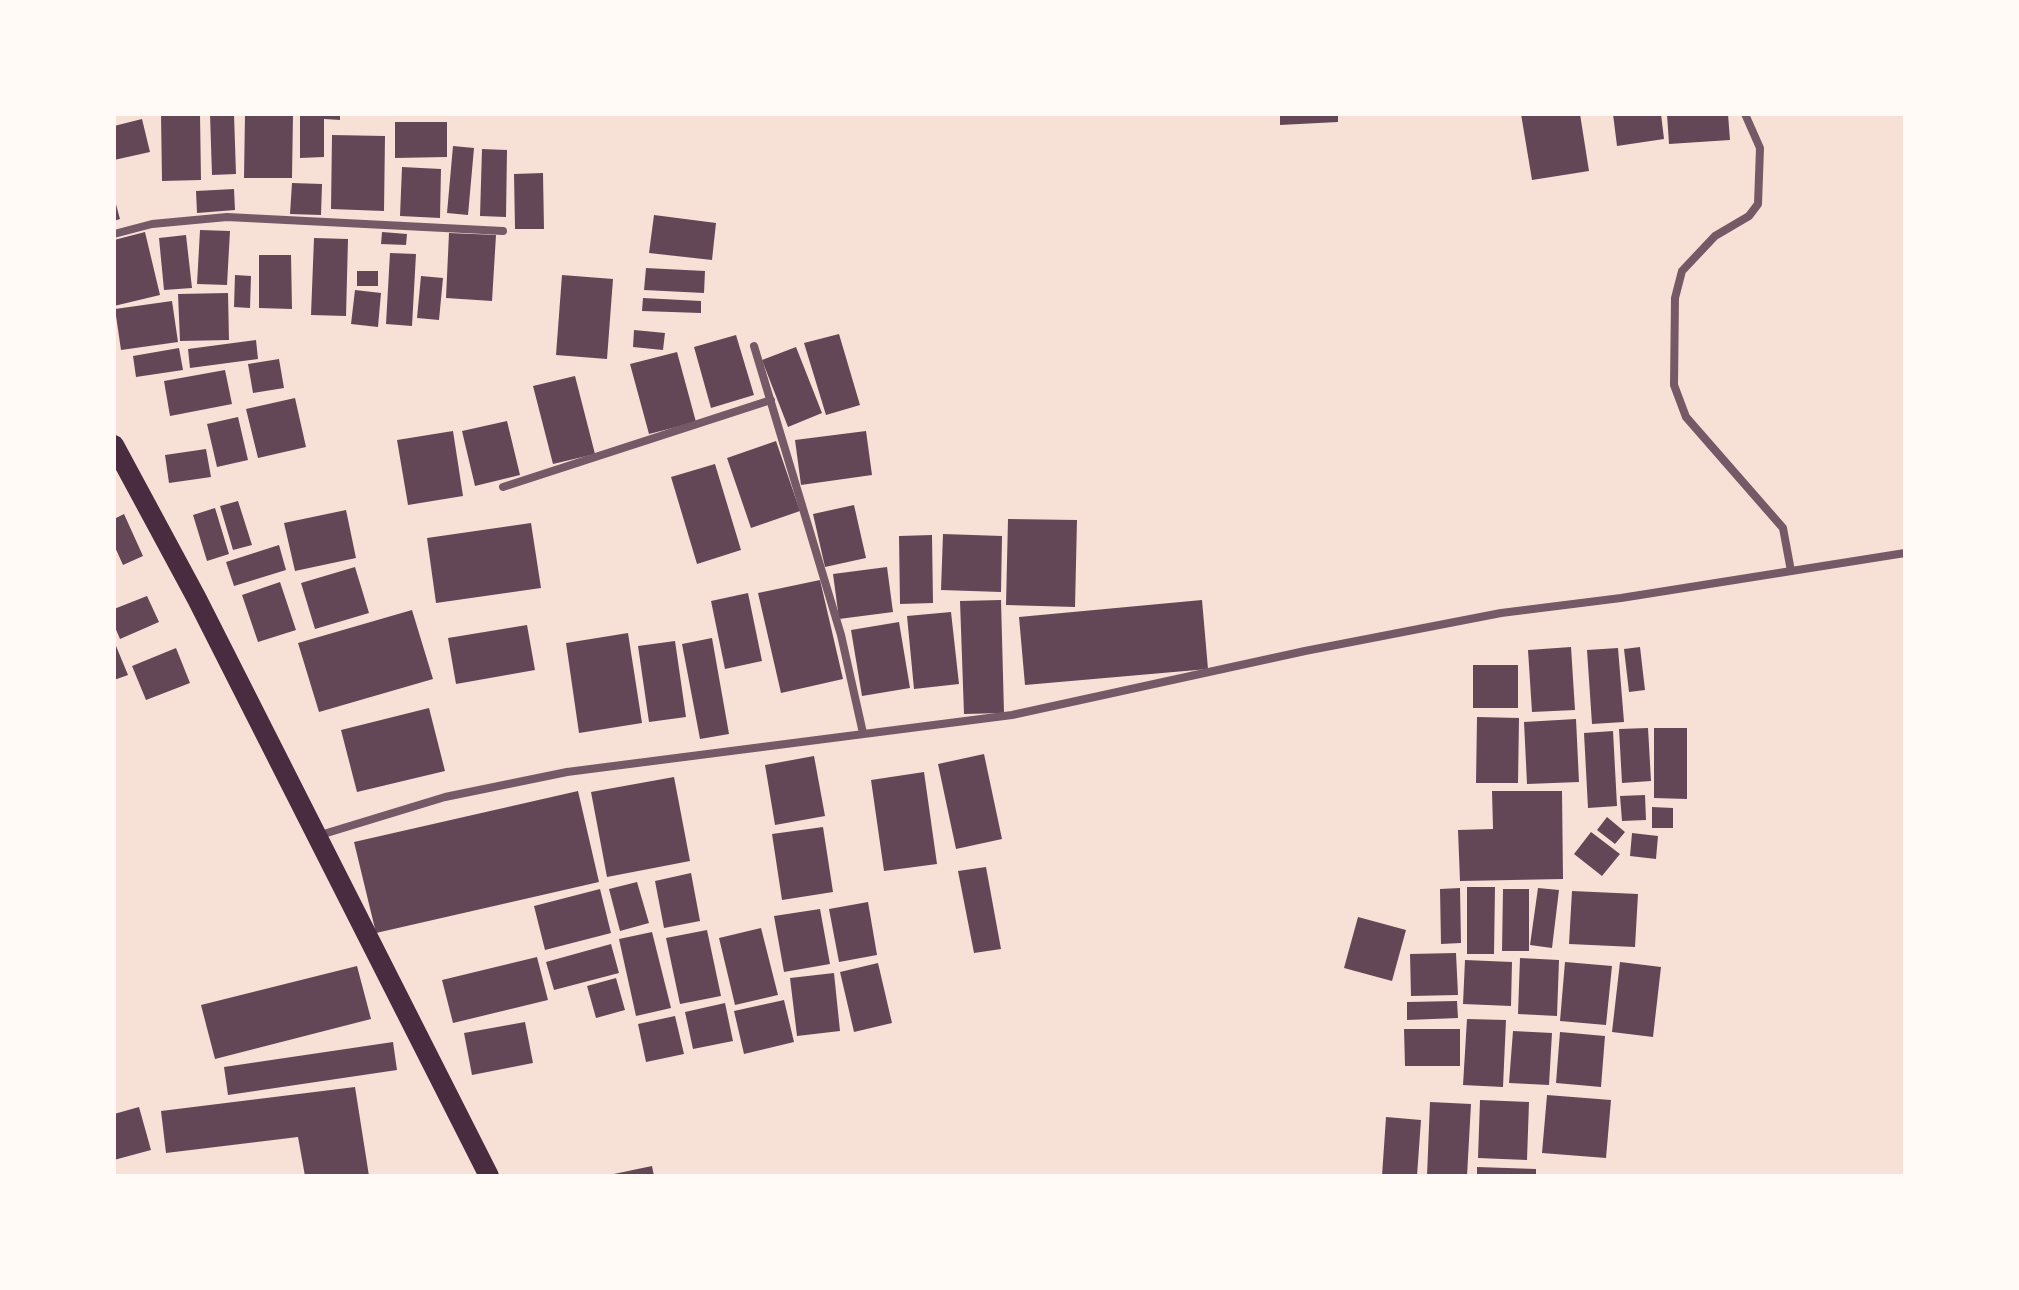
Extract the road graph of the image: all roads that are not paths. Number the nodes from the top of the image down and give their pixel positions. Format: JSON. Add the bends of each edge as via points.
{"nodes":[{"id":1,"x":1745,"y":114,"type":"edge"},
{"id":2,"x":503,"y":231,"type":"dead end"},
{"id":3,"x":114,"y":234,"type":"edge"},
{"id":4,"x":754,"y":346,"type":"dead end"},
{"id":5,"x":771,"y":400,"type":"junction"},
{"id":6,"x":114,"y":445,"type":"edge"},
{"id":7,"x":503,"y":487,"type":"dead end"},
{"id":8,"x":1905,"y":553,"type":"edge"},
{"id":9,"x":1791,"y":571,"type":"junction"},
{"id":10,"x":863,"y":733,"type":"junction"},
{"id":11,"x":316,"y":836,"type":"junction"},
{"id":12,"x":489,"y":1176,"type":"edge"}],
"edges":[{"from":1,"to":9,"type":"street","via":[[1760,148],[1758,204],[1749,216],[1715,236],[1682,271],[1675,298],[1674,385],[1686,417],[1783,528]]},
{"from":2,"to":3,"type":"street","via":[[227,217],[152,224]]},
{"from":4,"to":5,"type":"street"},
{"from":5,"to":7,"type":"street"},
{"from":5,"to":10,"type":"street","via":[[841,635]]},
{"from":6,"to":11,"type":"main road"},
{"from":8,"to":9,"type":"street"},
{"from":9,"to":10,"type":"street","via":[[1501,613],[1084,702]]},
{"from":10,"to":11,"type":"street","via":[[567,772],[445,797]]},
{"from":11,"to":12,"type":"main road"}]}
